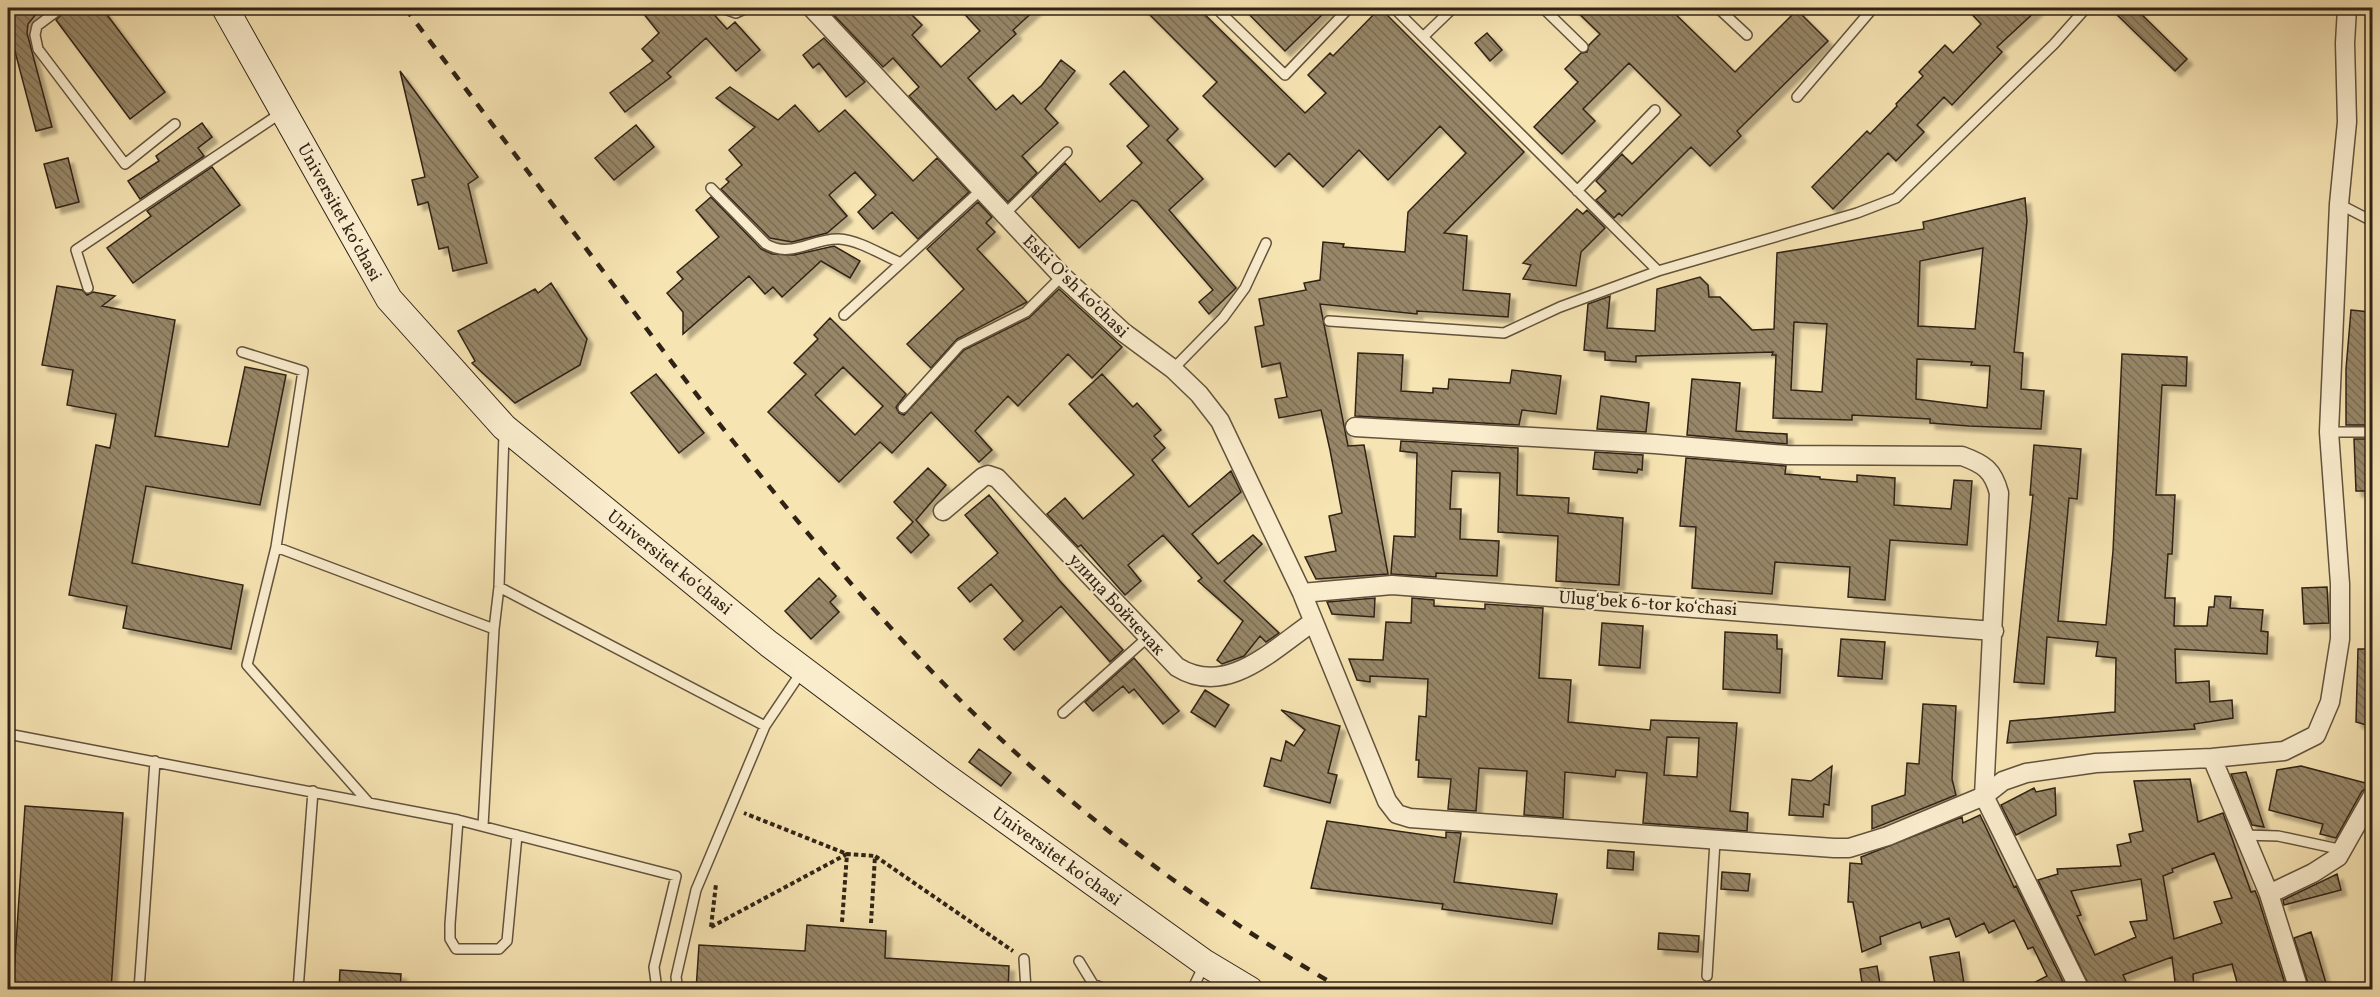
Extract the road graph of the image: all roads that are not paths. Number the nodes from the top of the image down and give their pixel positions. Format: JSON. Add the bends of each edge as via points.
{"nodes":[{"id":1,"x":61,"y":8,"type":"edge"},
{"id":2,"x":225,"y":8,"type":"edge"},
{"id":3,"x":722,"y":8,"type":"edge"},
{"id":4,"x":747,"y":8,"type":"edge"},
{"id":5,"x":812,"y":8,"type":"edge"},
{"id":6,"x":1216,"y":8,"type":"edge"},
{"id":7,"x":1349,"y":8,"type":"edge"},
{"id":8,"x":1394,"y":8,"type":"edge"},
{"id":9,"x":1453,"y":8,"type":"edge"},
{"id":10,"x":1543,"y":8,"type":"edge"},
{"id":11,"x":1718,"y":8,"type":"edge"},
{"id":12,"x":1873,"y":8,"type":"edge"},
{"id":13,"x":2086,"y":8,"type":"edge"},
{"id":14,"x":2347,"y":8,"type":"edge"},
{"id":15,"x":1747,"y":35,"type":"dead end"},
{"id":16,"x":1423,"y":37,"type":"junction"},
{"id":17,"x":1583,"y":47,"type":"dead end"},
{"id":18,"x":1797,"y":98,"type":"dead end"},
{"id":19,"x":1655,"y":110,"type":"dead end"},
{"id":20,"x":283,"y":111,"type":"junction"},
{"id":21,"x":176,"y":124,"type":"dead end"},
{"id":22,"x":1067,"y":152,"type":"dead end"},
{"id":23,"x":711,"y":188,"type":"dead end"},
{"id":24,"x":981,"y":190,"type":"junction"},
{"id":25,"x":1577,"y":191,"type":"junction"},
{"id":26,"x":2339,"y":204,"type":"junction"},
{"id":27,"x":1004,"y":215,"type":"junction"},
{"id":28,"x":2373,"y":221,"type":"edge"},
{"id":29,"x":1266,"y":243,"type":"dead end"},
{"id":30,"x":901,"y":263,"type":"junction"},
{"id":31,"x":1658,"y":271,"type":"junction"},
{"id":32,"x":1062,"y":276,"type":"junction"},
{"id":33,"x":88,"y":288,"type":"dead end"},
{"id":34,"x":844,"y":315,"type":"dead end"},
{"id":35,"x":1329,"y":321,"type":"dead end"},
{"id":36,"x":242,"y":352,"type":"dead end"},
{"id":37,"x":1173,"y":369,"type":"junction"},
{"id":38,"x":903,"y":408,"type":"dead end"},
{"id":39,"x":504,"y":427,"type":"junction"},
{"id":40,"x":1355,"y":427,"type":"dead end"},
{"id":41,"x":2329,"y":432,"type":"junction"},
{"id":42,"x":2373,"y":432,"type":"edge"},
{"id":43,"x":943,"y":511,"type":"dead end"},
{"id":44,"x":276,"y":547,"type":"junction"},
{"id":45,"x":499,"y":587,"type":"junction"},
{"id":46,"x":1302,"y":593,"type":"junction"},
{"id":47,"x":1313,"y":622,"type":"junction"},
{"id":48,"x":494,"y":628,"type":"junction"},
{"id":49,"x":1994,"y":631,"type":"junction"},
{"id":50,"x":1148,"y":637,"type":"junction"},
{"id":51,"x":803,"y":669,"type":"junction"},
{"id":52,"x":1063,"y":713,"type":"dead end"},
{"id":53,"x":765,"y":726,"type":"junction"},
{"id":54,"x":8,"y":734,"type":"edge"},
{"id":55,"x":2212,"y":758,"type":"junction"},
{"id":56,"x":155,"y":761,"type":"junction"},
{"id":57,"x":312,"y":791,"type":"junction"},
{"id":58,"x":1984,"y":795,"type":"junction"},
{"id":59,"x":2373,"y":797,"type":"edge"},
{"id":60,"x":368,"y":802,"type":"junction"},
{"id":61,"x":458,"y":820,"type":"junction"},
{"id":62,"x":483,"y":826,"type":"junction"},
{"id":63,"x":517,"y":835,"type":"junction"},
{"id":64,"x":2243,"y":835,"type":"junction"},
{"id":65,"x":1715,"y":841,"type":"junction"},
{"id":66,"x":2343,"y":850,"type":"junction"},
{"id":67,"x":2269,"y":894,"type":"junction"},
{"id":68,"x":1024,"y":958,"type":"road end"},
{"id":69,"x":1078,"y":961,"type":"dead end"},
{"id":70,"x":1206,"y":963,"type":"junction"},
{"id":71,"x":1707,"y":976,"type":"dead end"},
{"id":72,"x":139,"y":990,"type":"edge"},
{"id":73,"x":298,"y":990,"type":"edge"},
{"id":74,"x":657,"y":990,"type":"edge"},
{"id":75,"x":678,"y":990,"type":"edge"},
{"id":76,"x":1026,"y":990,"type":"edge"},
{"id":77,"x":1108,"y":990,"type":"edge"},
{"id":78,"x":1192,"y":990,"type":"edge"},
{"id":79,"x":1250,"y":990,"type":"edge"},
{"id":80,"x":2080,"y":990,"type":"edge"},
{"id":81,"x":2299,"y":990,"type":"edge"}],
"edges":[{"from":1,"to":21,"type":"lane","via":[[37,26],[38,49],[125,164]]},
{"from":2,"to":20,"type":"main road","name":"Universitet kо‘chasi"},
{"from":3,"to":4,"type":"lane","via":[[736,13]]},
{"from":5,"to":24,"type":"street","name":"Eski Oʻsh koʻchasi"},
{"from":6,"to":7,"type":"lane","via":[[1285,75]]},
{"from":8,"to":16,"type":"lane"},
{"from":9,"to":16,"type":"lane"},
{"from":10,"to":17,"type":"lane"},
{"from":11,"to":15,"type":"lane"},
{"from":12,"to":18,"type":"lane"},
{"from":13,"to":31,"type":"lane","via":[[1896,198]]},
{"from":14,"to":26,"type":"street","via":[[2347,122]]},
{"from":16,"to":25,"type":"lane"},
{"from":19,"to":25,"type":"lane"},
{"from":20,"to":33,"type":"lane","via":[[76,250]]},
{"from":20,"to":39,"type":"main road","name":"Universitet kо‘chasi","via":[[389,299]]},
{"from":22,"to":27,"type":"lane"},
{"from":23,"to":30,"type":"lane","via":[[774,249],[793,250],[838,239]]},
{"from":24,"to":27,"type":"street","name":"Eski Oʻsh koʻchasi"},
{"from":24,"to":30,"type":"lane"},
{"from":25,"to":31,"type":"lane"},
{"from":26,"to":28,"type":"lane"},
{"from":26,"to":41,"type":"street"},
{"from":27,"to":32,"type":"street","name":"Eski Oʻsh koʻchasi"},
{"from":29,"to":37,"type":"lane","via":[[1234,303]]},
{"from":30,"to":34,"type":"lane"},
{"from":31,"to":35,"type":"lane","via":[[1560,307],[1504,333]]},
{"from":32,"to":37,"type":"street","name":"Eski Oʻsh koʻchasi","via":[[1123,332]]},
{"from":32,"to":38,"type":"lane","via":[[1026,312],[960,345]]},
{"from":36,"to":44,"type":"lane","via":[[303,371]]},
{"from":37,"to":46,"type":"street","name":"Eski Oʻsh koʻchasi","via":[[1220,421]]},
{"from":39,"to":45,"type":"lane"},
{"from":39,"to":51,"type":"main road","name":"Universitet kо‘chasi"},
{"from":40,"to":49,"type":"street","via":[[1655,444],[1786,456],[1962,456],[1992,472],[1999,493]]},
{"from":41,"to":42,"type":"lane"},
{"from":41,"to":55,"type":"street","via":[[2340,639],[2324,721],[2316,735],[2284,751]]},
{"from":43,"to":50,"type":"street","name":"улица Бойчечак","via":[[983,477],[997,478]]},
{"from":44,"to":48,"type":"lane"},
{"from":44,"to":60,"type":"lane","via":[[247,665]]},
{"from":45,"to":48,"type":"lane"},
{"from":45,"to":53,"type":"lane"},
{"from":46,"to":47,"type":"street","name":"Eski Oʻsh koʻchasi"},
{"from":46,"to":49,"type":"street","name":"Ulug‘bek 6-tor koʻchasi","via":[[1392,585]]},
{"from":47,"to":50,"type":"street","name":"улица Бойчечак","via":[[1237,674],[1220,678],[1186,673]]},
{"from":47,"to":65,"type":"street","name":"Eski Oʻsh koʻchasi","via":[[1387,801],[1397,814]]},
{"from":48,"to":62,"type":"lane"},
{"from":49,"to":58,"type":"street"},
{"from":50,"to":52,"type":"lane"},
{"from":51,"to":53,"type":"lane"},
{"from":51,"to":70,"type":"main road","name":"Universitet kо‘chasi"},
{"from":53,"to":75,"type":"lane","via":[[696,890],[676,977]]},
{"from":54,"to":56,"type":"lane"},
{"from":55,"to":58,"type":"street","via":[[2096,763],[2026,773],[2003,781]]},
{"from":55,"to":64,"type":"street"},
{"from":56,"to":57,"type":"lane"},
{"from":56,"to":72,"type":"lane"},
{"from":57,"to":60,"type":"lane"},
{"from":57,"to":73,"type":"lane"},
{"from":58,"to":65,"type":"street","via":[[1888,836],[1849,848]]},
{"from":58,"to":80,"type":"street"},
{"from":59,"to":66,"type":"street"},
{"from":60,"to":61,"type":"lane"},
{"from":61,"to":62,"type":"lane"},
{"from":61,"to":63,"type":"lane","via":[[450,924],[450,939],[456,949],[499,949],[507,941]]},
{"from":62,"to":63,"type":"lane"},
{"from":63,"to":74,"type":"lane","via":[[676,876],[654,966]]},
{"from":64,"to":66,"type":"lane","via":[[2278,836]]},
{"from":64,"to":67,"type":"street"},
{"from":65,"to":71,"type":"lane"},
{"from":66,"to":67,"type":"street","via":[[2327,866]]},
{"from":67,"to":81,"type":"street"},
{"from":68,"to":76,"type":"lane"},
{"from":69,"to":77,"type":"lane","via":[[1093,984]]},
{"from":70,"to":78,"type":"lane"},
{"from":70,"to":79,"type":"main road","name":"Universitet kо‘chasi"}]}
